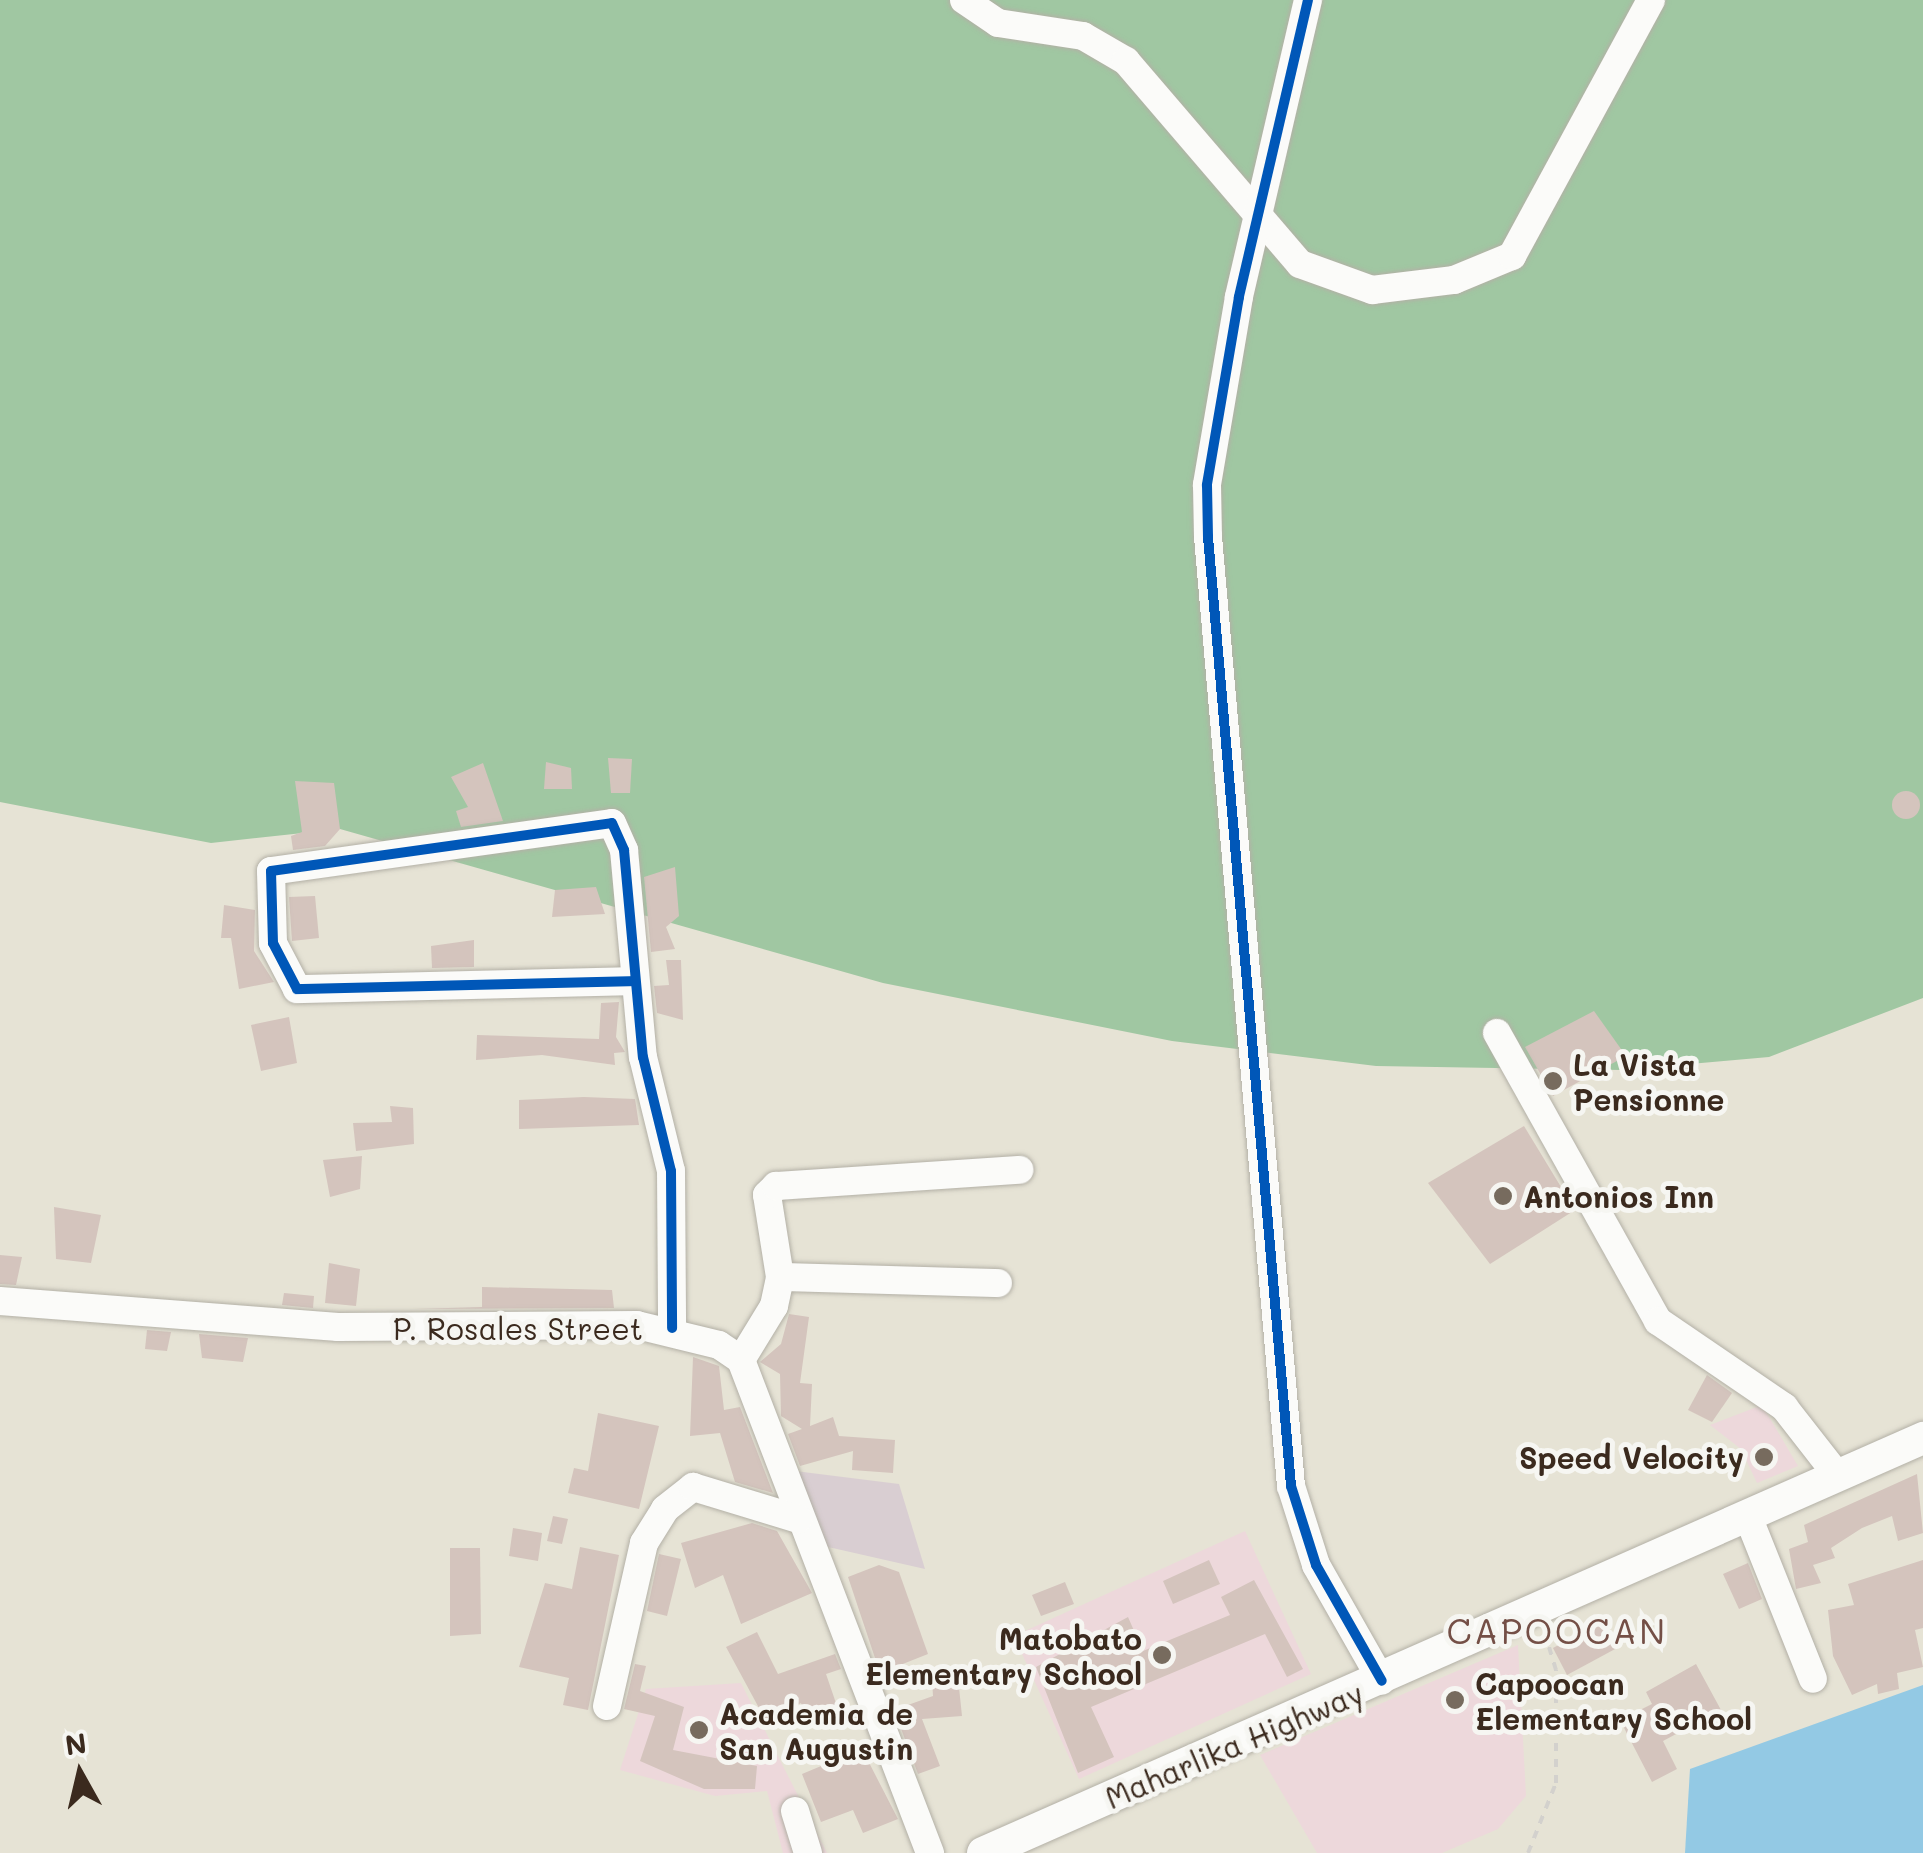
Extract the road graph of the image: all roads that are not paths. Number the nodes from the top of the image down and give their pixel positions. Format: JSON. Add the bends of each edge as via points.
{"nodes":[{"id":1,"x":964,"y":0,"type":"edge"},
{"id":2,"x":1308,"y":0,"type":"edge"},
{"id":3,"x":1651,"y":0,"type":"edge"},
{"id":4,"x":1256,"y":212,"type":"junction"},
{"id":5,"x":634,"y":981,"type":"junction"},
{"id":6,"x":1497,"y":1034,"type":"dead end"},
{"id":7,"x":1020,"y":1170,"type":"dead end"},
{"id":8,"x":780,"y":1277,"type":"junction"},
{"id":9,"x":998,"y":1282,"type":"dead end"},
{"id":10,"x":0,"y":1301,"type":"edge"},
{"id":11,"x":672,"y":1328,"type":"junction"},
{"id":12,"x":741,"y":1360,"type":"junction"},
{"id":13,"x":1923,"y":1438,"type":"edge"},
{"id":14,"x":1838,"y":1476,"type":"junction"},
{"id":15,"x":798,"y":1518,"type":"junction"},
{"id":16,"x":1748,"y":1519,"type":"junction"},
{"id":17,"x":1813,"y":1679,"type":"dead end"},
{"id":18,"x":1382,"y":1681,"type":"junction"},
{"id":19,"x":607,"y":1706,"type":"dead end"},
{"id":20,"x":795,"y":1811,"type":"dead end"},
{"id":21,"x":808,"y":1853,"type":"edge"},
{"id":22,"x":930,"y":1853,"type":"edge"},
{"id":23,"x":983,"y":1853,"type":"edge"}],
"edges":[{"from":1,"to":4,"type":"street","via":[[998,23],[1083,36],[1126,62]]},
{"from":2,"to":4,"type":"street"},
{"from":3,"to":4,"type":"street","via":[[1512,256],[1454,280],[1372,290],[1300,264]]},
{"from":4,"to":18,"type":"street","via":[[1207,485],[1244,1016],[1291,1486],[1316,1566]]},
{"from":5,"to":5,"type":"street","via":[[624,850],[612,824],[272,871],[265,899],[274,944],[296,989]]},
{"from":5,"to":11,"type":"street","via":[[671,1172]]},
{"from":6,"to":14,"type":"street","via":[[1658,1321],[1784,1406]]},
{"from":7,"to":8,"type":"street","via":[[776,1186],[767,1195]]},
{"from":8,"to":9,"type":"street"},
{"from":8,"to":12,"type":"street","via":[[774,1306]]},
{"from":10,"to":11,"type":"street","name":"P. Rosales Street","via":[[338,1327]]},
{"from":11,"to":12,"type":"street","name":"P. Rosales Street"},
{"from":12,"to":15,"type":"street"},
{"from":13,"to":14,"type":"main road","name":"Maharlika Highway"},
{"from":14,"to":16,"type":"main road","name":"Maharlika Highway"},
{"from":15,"to":19,"type":"street","via":[[694,1487],[665,1509],[644,1543]]},
{"from":15,"to":22,"type":"street"},
{"from":16,"to":17,"type":"street"},
{"from":16,"to":18,"type":"main road","name":"Maharlika Highway"},
{"from":18,"to":23,"type":"main road","name":"Maharlika Highway"},
{"from":20,"to":21,"type":"street"}]}
